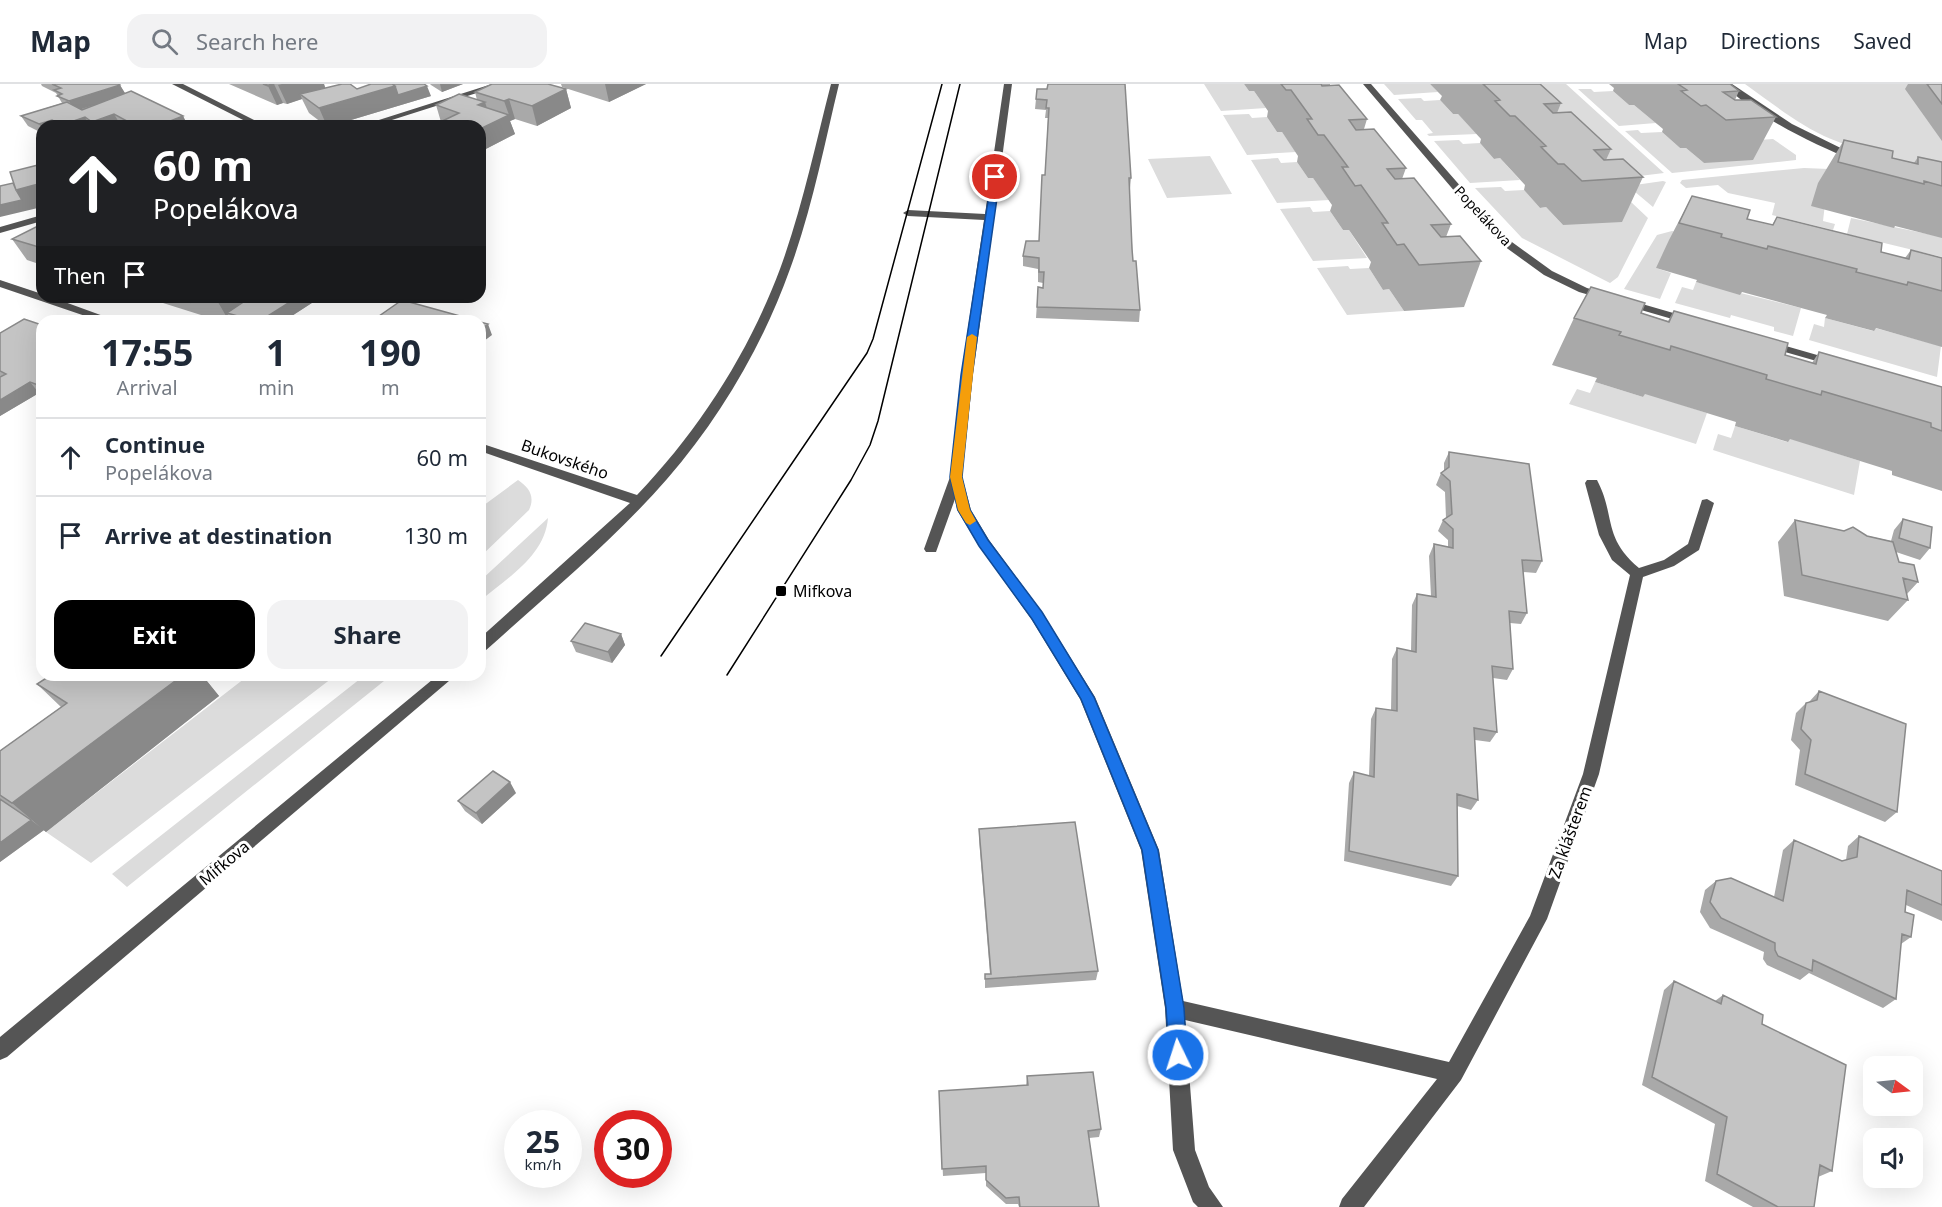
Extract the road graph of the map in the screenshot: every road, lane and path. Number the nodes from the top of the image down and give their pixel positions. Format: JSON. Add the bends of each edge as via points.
{"nodes":[{"id":1,"x":176,"y":84,"type":"edge"},
{"id":2,"x":501,"y":84,"type":"edge"},
{"id":3,"x":835,"y":84,"type":"edge"},
{"id":4,"x":1008,"y":84,"type":"edge"},
{"id":5,"x":1366,"y":84,"type":"edge"},
{"id":6,"x":1727,"y":84,"type":"edge"},
{"id":7,"x":250,"y":120,"type":"edge"},
{"id":8,"x":384,"y":120,"type":"edge"},
{"id":9,"x":1861,"y":160,"type":"edge"},
{"id":10,"x":908,"y":213,"type":"dead end"},
{"id":11,"x":990,"y":217,"type":"junction"},
{"id":12,"x":36,"y":220,"type":"edge"},
{"id":13,"x":0,"y":230,"type":"edge"},
{"id":14,"x":0,"y":283,"type":"edge"},
{"id":15,"x":36,"y":295,"type":"edge"},
{"id":16,"x":58,"y":303,"type":"edge"},
{"id":17,"x":93,"y":315,"type":"edge"},
{"id":18,"x":1707,"y":326,"type":"edge"},
{"id":19,"x":1751,"y":339,"type":"edge"},
{"id":20,"x":1841,"y":365,"type":"edge"},
{"id":21,"x":486,"y":449,"type":"edge"},
{"id":22,"x":956,"y":477,"type":"junction"},
{"id":23,"x":1592,"y":483,"type":"dead end"},
{"id":24,"x":639,"y":501,"type":"junction"},
{"id":25,"x":1707,"y":503,"type":"dead end"},
{"id":26,"x":931,"y":549,"type":"dead end"},
{"id":27,"x":1638,"y":574,"type":"junction"},
{"id":28,"x":486,"y":641,"type":"edge"},
{"id":29,"x":441,"y":681,"type":"edge"},
{"id":30,"x":1175,"y":1008,"type":"junction"},
{"id":31,"x":0,"y":1050,"type":"edge"},
{"id":32,"x":1454,"y":1073,"type":"junction"},
{"id":33,"x":1212,"y":1207,"type":"edge"},
{"id":34,"x":1350,"y":1207,"type":"edge"}],
"edges":[{"from":1,"to":7,"type":"street"},
{"from":2,"to":8,"type":"street"},
{"from":3,"to":24,"type":"street","via":[[797,231],[767,312],[724,393],[687,445]]},
{"from":4,"to":11,"type":"street"},
{"from":5,"to":18,"type":"street","name":"Popelákova","via":[[1501,239],[1548,273],[1583,290]]},
{"from":6,"to":9,"type":"street","via":[[1812,141]]},
{"from":10,"to":11,"type":"street"},
{"from":11,"to":22,"type":"street"},
{"from":12,"to":13,"type":"street"},
{"from":14,"to":15,"type":"street"},
{"from":16,"to":17,"type":"street"},
{"from":19,"to":20,"type":"street"},
{"from":21,"to":24,"type":"street","name":"Bukovského"},
{"from":22,"to":26,"type":"street"},
{"from":22,"to":30,"type":"street","via":[[964,510],[1087,697],[1150,850]]},
{"from":23,"to":27,"type":"street","via":[[1606,535],[1617,557]]},
{"from":24,"to":28,"type":"street"},
{"from":25,"to":27,"type":"street","via":[[1694,548],[1669,563]]},
{"from":27,"to":32,"type":"street","name":"Za klášterem","via":[[1583,797],[1538,919]]},
{"from":29,"to":31,"type":"street","name":"Mifkova"},
{"from":30,"to":32,"type":"street"},
{"from":30,"to":33,"type":"street","via":[[1184,1150],[1201,1194]]},
{"from":32,"to":34,"type":"street","name":"Za klášterem"}]}
